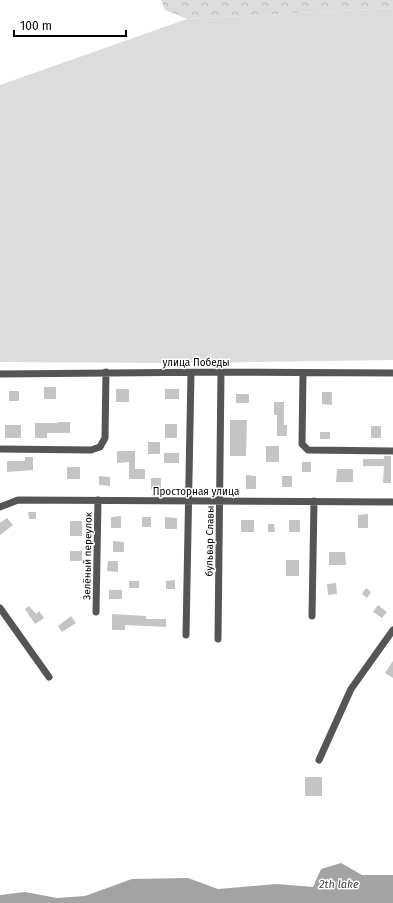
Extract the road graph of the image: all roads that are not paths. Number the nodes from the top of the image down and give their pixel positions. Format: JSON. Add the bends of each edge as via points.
{"nodes":[{"id":1,"x":106,"y":372,"type":"junction"},
{"id":2,"x":221,"y":372,"type":"junction"},
{"id":3,"x":191,"y":373,"type":"junction"},
{"id":4,"x":303,"y":373,"type":"junction"},
{"id":5,"x":393,"y":373,"type":"edge"},
{"id":6,"x":0,"y":374,"type":"edge"},
{"id":7,"x":0,"y":450,"type":"edge"},
{"id":8,"x":393,"y":451,"type":"edge"},
{"id":9,"x":98,"y":500,"type":"junction"},
{"id":10,"x":189,"y":501,"type":"junction"},
{"id":11,"x":220,"y":501,"type":"junction"},
{"id":12,"x":314,"y":501,"type":"junction"},
{"id":13,"x":393,"y":502,"type":"edge"},
{"id":14,"x":0,"y":506,"type":"edge"},
{"id":15,"x":0,"y":608,"type":"edge"},
{"id":16,"x":96,"y":612,"type":"dead end"},
{"id":17,"x":312,"y":616,"type":"dead end"},
{"id":18,"x":393,"y":630,"type":"edge"},
{"id":19,"x":186,"y":635,"type":"dead end"},
{"id":20,"x":218,"y":639,"type":"dead end"},
{"id":21,"x":49,"y":677,"type":"dead end"},
{"id":22,"x":319,"y":760,"type":"dead end"}],
"edges":[{"from":1,"to":3,"type":"street","name":"улица Победы"},
{"from":1,"to":6,"type":"street","name":"улица Победы"},
{"from":1,"to":7,"type":"street","via":[[105,438],[100,447],[91,450]]},
{"from":2,"to":3,"type":"street","name":"улица Победы"},
{"from":2,"to":4,"type":"street","name":"улица Победы"},
{"from":2,"to":11,"type":"street","name":"бульвар Славы"},
{"from":3,"to":10,"type":"street","name":"бульвар Славы"},
{"from":4,"to":5,"type":"street","name":"улица Победы"},
{"from":4,"to":8,"type":"street","via":[[302,444],[308,450]]},
{"from":9,"to":10,"type":"street","name":"Просторная улица"},
{"from":9,"to":14,"type":"street","name":"Просторная улица","via":[[18,500]]},
{"from":9,"to":16,"type":"street","name":"Зелёный переулок"},
{"from":10,"to":11,"type":"street","name":"Просторная улица"},
{"from":10,"to":19,"type":"street","name":"бульвар Славы"},
{"from":11,"to":12,"type":"street","name":"Просторная улица"},
{"from":11,"to":20,"type":"street","name":"бульвар Славы"},
{"from":12,"to":13,"type":"street","name":"Просторная улица"},
{"from":12,"to":17,"type":"street"},
{"from":15,"to":21,"type":"street"},
{"from":18,"to":22,"type":"street","via":[[351,689]]}]}
